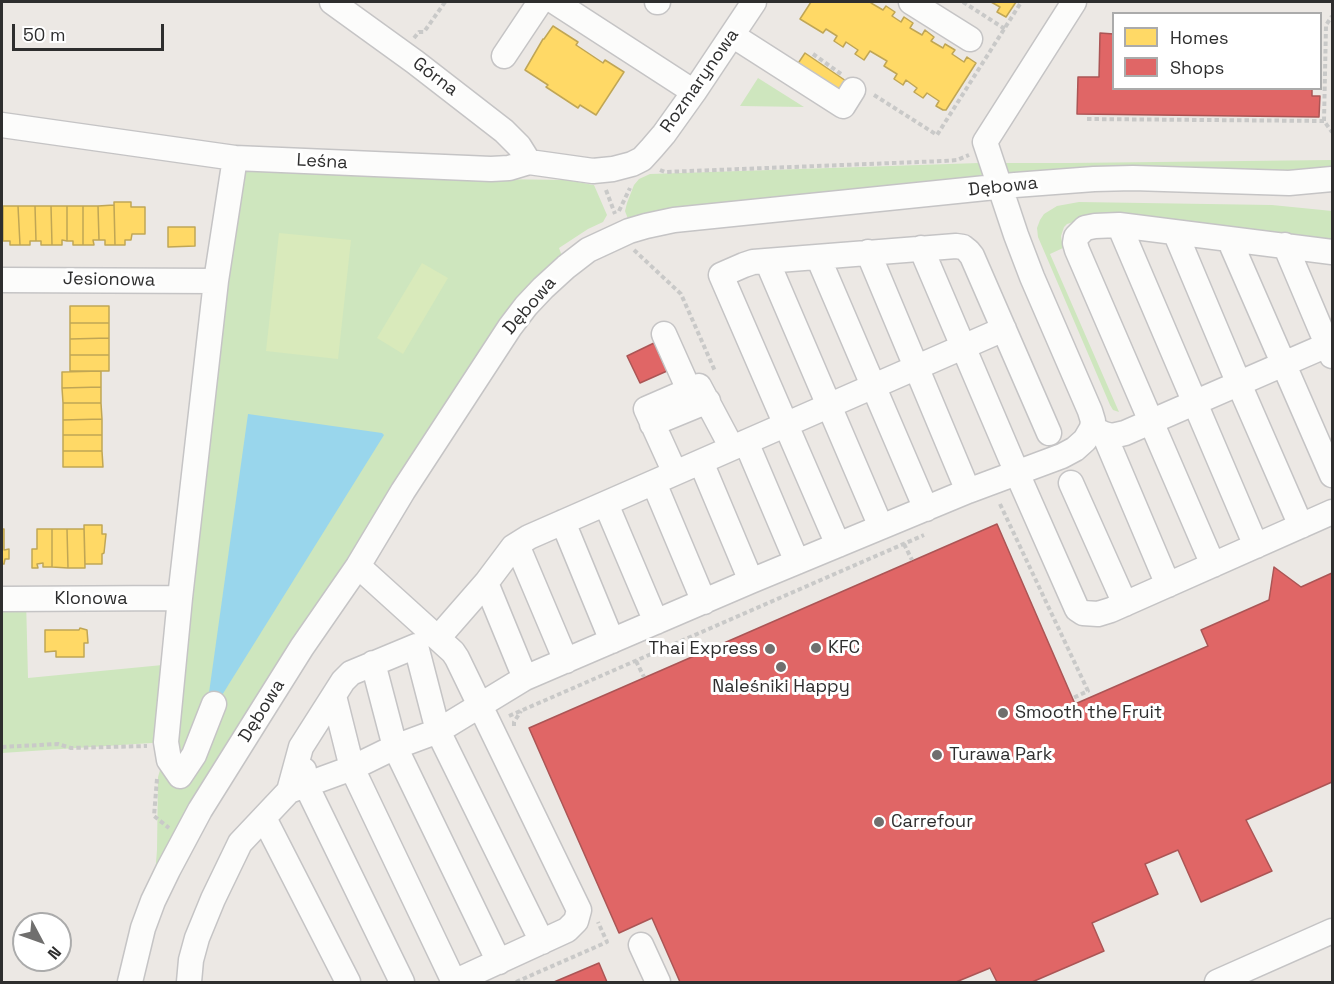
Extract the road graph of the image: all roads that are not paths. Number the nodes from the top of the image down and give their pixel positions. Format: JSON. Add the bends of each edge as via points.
{"nodes":[{"id":1,"x":332,"y":2,"type":"edge"},
{"id":2,"x":540,"y":2,"type":"edge"},
{"id":3,"x":555,"y":2,"type":"edge"},
{"id":4,"x":754,"y":2,"type":"edge"},
{"id":5,"x":911,"y":2,"type":"edge"},
{"id":6,"x":1074,"y":2,"type":"edge"},
{"id":7,"x":732,"y":35,"type":"junction"},
{"id":8,"x":970,"y":39,"type":"dead end"},
{"id":9,"x":504,"y":56,"type":"dead end"},
{"id":10,"x":860,"y":90,"type":"road end"},
{"id":11,"x":693,"y":92,"type":"junction"},
{"id":12,"x":2,"y":125,"type":"edge"},
{"id":13,"x":235,"y":158,"type":"junction"},
{"id":14,"x":637,"y":161,"type":"joint"},
{"id":15,"x":529,"y":162,"type":"junction"},
{"id":16,"x":1332,"y":179,"type":"edge"},
{"id":17,"x":1289,"y":183,"type":"junction"},
{"id":18,"x":999,"y":187,"type":"junction"},
{"id":19,"x":1332,"y":196,"type":"edge"},
{"id":20,"x":1119,"y":225,"type":"junction"},
{"id":21,"x":1175,"y":232,"type":"junction"},
{"id":22,"x":1229,"y":239,"type":"junction"},
{"id":23,"x":1286,"y":246,"type":"junction"},
{"id":24,"x":921,"y":249,"type":"junction"},
{"id":25,"x":868,"y":252,"type":"junction"},
{"id":26,"x":1332,"y":252,"type":"edge"},
{"id":27,"x":818,"y":257,"type":"junction"},
{"id":28,"x":767,"y":261,"type":"junction"},
{"id":29,"x":2,"y":279,"type":"edge"},
{"id":30,"x":216,"y":281,"type":"junction"},
{"id":31,"x":1004,"y":329,"type":"junction"},
{"id":32,"x":664,"y":334,"type":"dead end"},
{"id":33,"x":963,"y":347,"type":"junction"},
{"id":34,"x":1331,"y":348,"type":"edge"},
{"id":35,"x":1285,"y":364,"type":"junction"},
{"id":36,"x":916,"y":368,"type":"junction"},
{"id":37,"x":1239,"y":384,"type":"junction"},
{"id":38,"x":873,"y":386,"type":"junction"},
{"id":39,"x":699,"y":395,"type":"junction"},
{"id":40,"x":1195,"y":404,"type":"junction"},
{"id":41,"x":829,"y":406,"type":"junction"},
{"id":42,"x":1152,"y":423,"type":"junction"},
{"id":43,"x":786,"y":425,"type":"junction"},
{"id":44,"x":1098,"y":431,"type":"junction"},
{"id":45,"x":1049,"y":433,"type":"dead end"},
{"id":46,"x":739,"y":445,"type":"junction"},
{"id":47,"x":701,"y":462,"type":"junction"},
{"id":48,"x":1017,"y":473,"type":"junction"},
{"id":49,"x":1332,"y":475,"type":"edge"},
{"id":50,"x":664,"y":478,"type":"junction"},
{"id":51,"x":1071,"y":483,"type":"dead end"},
{"id":52,"x":968,"y":491,"type":"junction"},
{"id":53,"x":606,"y":504,"type":"junction"},
{"id":54,"x":926,"y":509,"type":"junction"},
{"id":55,"x":1332,"y":512,"type":"edge"},
{"id":56,"x":563,"y":522,"type":"junction"},
{"id":57,"x":1301,"y":526,"type":"junction"},
{"id":58,"x":881,"y":527,"type":"junction"},
{"id":59,"x":517,"y":545,"type":"junction"},
{"id":60,"x":838,"y":545,"type":"junction"},
{"id":61,"x":1256,"y":546,"type":"junction"},
{"id":62,"x":797,"y":562,"type":"junction"},
{"id":63,"x":1213,"y":565,"type":"junction"},
{"id":64,"x":358,"y":566,"type":"junction"},
{"id":65,"x":751,"y":581,"type":"junction"},
{"id":66,"x":486,"y":583,"type":"junction"},
{"id":67,"x":1168,"y":585,"type":"junction"},
{"id":68,"x":180,"y":598,"type":"junction"},
{"id":69,"x":2,"y":599,"type":"edge"},
{"id":70,"x":704,"y":602,"type":"junction"},
{"id":71,"x":1125,"y":604,"type":"junction"},
{"id":72,"x":656,"y":622,"type":"junction"},
{"id":73,"x":438,"y":638,"type":"junction"},
{"id":74,"x":612,"y":641,"type":"junction"},
{"id":75,"x":566,"y":661,"type":"junction"},
{"id":76,"x":373,"y":663,"type":"junction"},
{"id":77,"x":525,"y":678,"type":"junction"},
{"id":78,"x":334,"y":696,"type":"junction"},
{"id":79,"x":214,"y":704,"type":"dead end"},
{"id":80,"x":485,"y":715,"type":"junction"},
{"id":81,"x":438,"y":730,"type":"junction"},
{"id":82,"x":395,"y":747,"type":"junction"},
{"id":83,"x":352,"y":768,"type":"junction"},
{"id":84,"x":298,"y":788,"type":"junction"},
{"id":85,"x":264,"y":818,"type":"junction"},
{"id":86,"x":1332,"y":931,"type":"edge"},
{"id":87,"x":542,"y":942,"type":"junction"},
{"id":88,"x":641,"y":945,"type":"dead end"},
{"id":89,"x":499,"y":962,"type":"junction"},
{"id":90,"x":192,"y":978,"type":"edge"},
{"id":91,"x":130,"y":982,"type":"edge"},
{"id":92,"x":348,"y":982,"type":"edge"},
{"id":93,"x":402,"y":982,"type":"edge"},
{"id":94,"x":454,"y":982,"type":"edge"},
{"id":95,"x":658,"y":982,"type":"edge"},
{"id":96,"x":1217,"y":982,"type":"edge"}],
"edges":[{"from":1,"to":15,"type":"street","name":"Górna","via":[[504,131]]},
{"from":2,"to":9,"type":"street"},
{"from":3,"to":11,"type":"street"},
{"from":4,"to":7,"type":"street","name":"Rozmarynowa"},
{"from":5,"to":8,"type":"street"},
{"from":6,"to":18,"type":"street","via":[[985,142]]},
{"from":7,"to":10,"type":"street","via":[[843,106]]},
{"from":7,"to":11,"type":"street","name":"Rozmarynowa"},
{"from":11,"to":14,"type":"street","name":"Rozmarynowa","via":[[664,134]]},
{"from":12,"to":13,"type":"street","name":"Leśna"},
{"from":13,"to":15,"type":"street","name":"Leśna","via":[[491,169]]},
{"from":13,"to":30,"type":"street"},
{"from":14,"to":15,"type":"street","name":"Leśna","via":[[594,171]]},
{"from":16,"to":17,"type":"street","name":"Dębowa"},
{"from":17,"to":18,"type":"street","name":"Dębowa","via":[[1133,178]]},
{"from":17,"to":19,"type":"street","name":"Dębowa"},
{"from":18,"to":44,"type":"street","via":[[1032,277]]},
{"from":18,"to":64,"type":"street","name":"Dębowa","via":[[698,216],[652,224],[588,250],[526,306],[488,359]]},
{"from":20,"to":21,"type":"street"},
{"from":20,"to":40,"type":"street"},
{"from":20,"to":42,"type":"street","via":[[1085,228],[1075,243]]},
{"from":21,"to":22,"type":"street"},
{"from":21,"to":37,"type":"street"},
{"from":22,"to":23,"type":"street"},
{"from":22,"to":35,"type":"street"},
{"from":23,"to":26,"type":"street"},
{"from":23,"to":34,"type":"street"},
{"from":24,"to":25,"type":"street"},
{"from":24,"to":31,"type":"street","via":[[956,246],[968,251]]},
{"from":24,"to":33,"type":"street"},
{"from":25,"to":27,"type":"street"},
{"from":25,"to":36,"type":"street"},
{"from":27,"to":28,"type":"street"},
{"from":27,"to":38,"type":"street"},
{"from":28,"to":41,"type":"street"},
{"from":28,"to":43,"type":"street","via":[[753,262],[721,275]]},
{"from":29,"to":30,"type":"street","name":"Jesionowa"},
{"from":30,"to":68,"type":"street"},
{"from":31,"to":33,"type":"street"},
{"from":31,"to":45,"type":"street"},
{"from":32,"to":39,"type":"street"},
{"from":33,"to":36,"type":"street"},
{"from":33,"to":48,"type":"street"},
{"from":34,"to":35,"type":"street"},
{"from":35,"to":37,"type":"street"},
{"from":35,"to":49,"type":"street"},
{"from":36,"to":38,"type":"street"},
{"from":36,"to":52,"type":"street"},
{"from":37,"to":40,"type":"street"},
{"from":37,"to":57,"type":"street"},
{"from":38,"to":41,"type":"street"},
{"from":38,"to":54,"type":"street"},
{"from":39,"to":46,"type":"street"},
{"from":39,"to":50,"type":"street","via":[[646,410]]},
{"from":40,"to":42,"type":"street"},
{"from":40,"to":61,"type":"street"},
{"from":41,"to":43,"type":"street"},
{"from":41,"to":58,"type":"street"},
{"from":42,"to":44,"type":"street","via":[[1112,436]]},
{"from":42,"to":63,"type":"street"},
{"from":43,"to":46,"type":"street"},
{"from":43,"to":60,"type":"street"},
{"from":44,"to":48,"type":"street","via":[[1075,449]]},
{"from":44,"to":67,"type":"street"},
{"from":46,"to":47,"type":"street"},
{"from":46,"to":62,"type":"street"},
{"from":47,"to":50,"type":"street"},
{"from":47,"to":65,"type":"street"},
{"from":48,"to":52,"type":"street"},
{"from":48,"to":71,"type":"street","via":[[1077,609],[1098,614]]},
{"from":50,"to":53,"type":"street"},
{"from":50,"to":70,"type":"street"},
{"from":51,"to":71,"type":"street"},
{"from":52,"to":54,"type":"street"},
{"from":53,"to":56,"type":"street"},
{"from":53,"to":72,"type":"street"},
{"from":54,"to":58,"type":"street"},
{"from":55,"to":57,"type":"street"},
{"from":56,"to":59,"type":"street"},
{"from":56,"to":74,"type":"street"},
{"from":57,"to":61,"type":"street"},
{"from":58,"to":60,"type":"street"},
{"from":59,"to":66,"type":"street"},
{"from":59,"to":75,"type":"street"},
{"from":60,"to":62,"type":"street"},
{"from":61,"to":63,"type":"street"},
{"from":62,"to":65,"type":"street"},
{"from":63,"to":67,"type":"street"},
{"from":64,"to":73,"type":"street"},
{"from":64,"to":91,"type":"street","name":"Dębowa","via":[[296,656],[183,839],[153,901]]},
{"from":65,"to":70,"type":"street"},
{"from":66,"to":73,"type":"street"},
{"from":66,"to":77,"type":"street"},
{"from":67,"to":71,"type":"street"},
{"from":68,"to":69,"type":"street","name":"Klonowa"},
{"from":68,"to":79,"type":"street","via":[[172,761],[194,755]]},
{"from":70,"to":72,"type":"street"},
{"from":72,"to":74,"type":"street"},
{"from":73,"to":80,"type":"street","via":[[457,658]]},
{"from":74,"to":75,"type":"street"},
{"from":75,"to":77,"type":"street"},
{"from":76,"to":78,"type":"street","via":[[351,673]]},
{"from":76,"to":81,"type":"street","via":[[416,646]]},
{"from":76,"to":82,"type":"street"},
{"from":77,"to":80,"type":"street"},
{"from":78,"to":83,"type":"street"},
{"from":78,"to":84,"type":"street","via":[[301,747]]},
{"from":80,"to":81,"type":"street"},
{"from":80,"to":87,"type":"street","via":[[579,909],[576,921],[567,930]]},
{"from":81,"to":82,"type":"street"},
{"from":81,"to":87,"type":"street"},
{"from":82,"to":83,"type":"street"},
{"from":82,"to":89,"type":"street"},
{"from":83,"to":84,"type":"street"},
{"from":83,"to":94,"type":"street"},
{"from":84,"to":85,"type":"street"},
{"from":84,"to":93,"type":"street"},
{"from":85,"to":90,"type":"street","via":[[240,843],[213,899],[191,960]]},
{"from":85,"to":92,"type":"street"},
{"from":86,"to":96,"type":"street"},
{"from":87,"to":89,"type":"street"},
{"from":88,"to":95,"type":"street"},
{"from":89,"to":94,"type":"street"}]}
